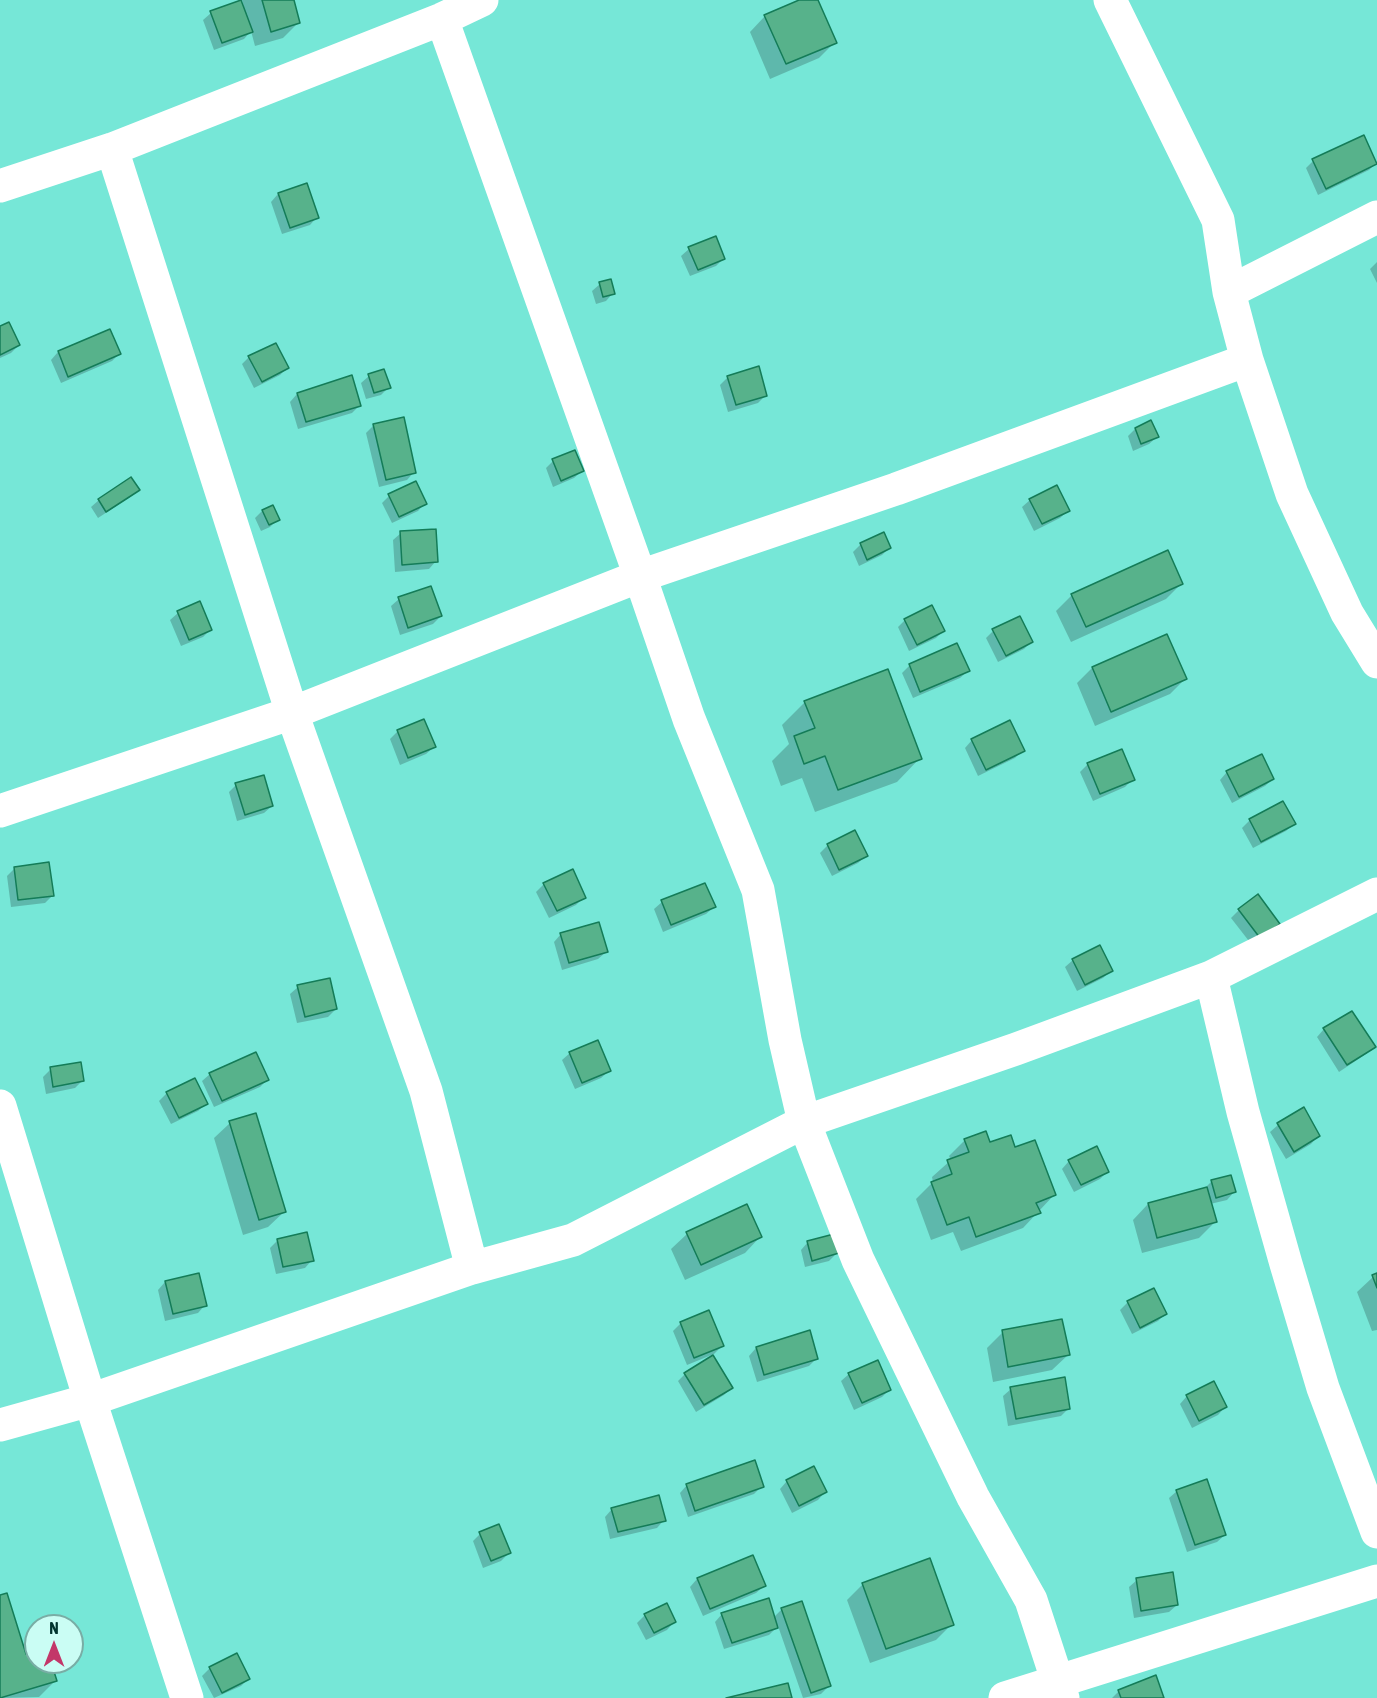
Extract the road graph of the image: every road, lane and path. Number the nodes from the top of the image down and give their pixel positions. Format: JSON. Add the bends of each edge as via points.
{"nodes":[{"id":1,"x":482,"y":0,"type":"edge"},
{"id":2,"x":1110,"y":0,"type":"edge"},
{"id":3,"x":442,"y":19,"type":"junction"},
{"id":4,"x":112,"y":148,"type":"junction"},
{"id":5,"x":0,"y":186,"type":"edge"},
{"id":6,"x":1377,"y":217,"type":"edge"},
{"id":7,"x":1228,"y":292,"type":"junction"},
{"id":8,"x":1248,"y":360,"type":"junction"},
{"id":9,"x":640,"y":576,"type":"junction"},
{"id":10,"x":1377,"y":663,"type":"edge"},
{"id":11,"x":292,"y":713,"type":"junction"},
{"id":12,"x":0,"y":811,"type":"edge"},
{"id":13,"x":1377,"y":894,"type":"edge"},
{"id":14,"x":1211,"y":977,"type":"junction"},
{"id":15,"x":0,"y":1106,"type":"edge"},
{"id":16,"x":804,"y":1122,"type":"junction"},
{"id":17,"x":472,"y":1268,"type":"junction"},
{"id":18,"x":90,"y":1400,"type":"junction"},
{"id":19,"x":0,"y":1425,"type":"edge"},
{"id":20,"x":1377,"y":1532,"type":"edge"},
{"id":21,"x":1377,"y":1581,"type":"edge"},
{"id":22,"x":1061,"y":1690,"type":"edge"},
{"id":23,"x":187,"y":1698,"type":"edge"},
{"id":24,"x":1005,"y":1698,"type":"edge"}],
"edges":[{"from":1,"to":3,"type":"street"},
{"from":2,"to":7,"type":"street","via":[[1218,220]]},
{"from":3,"to":4,"type":"street"},
{"from":3,"to":9,"type":"street"},
{"from":4,"to":5,"type":"street"},
{"from":4,"to":11,"type":"street"},
{"from":6,"to":7,"type":"street"},
{"from":7,"to":8,"type":"street"},
{"from":8,"to":9,"type":"street","via":[[896,489]]},
{"from":8,"to":10,"type":"street","via":[[1292,494],[1347,613]]},
{"from":9,"to":11,"type":"street"},
{"from":9,"to":16,"type":"street","via":[[689,719],[758,890]]},
{"from":11,"to":12,"type":"street"},
{"from":11,"to":17,"type":"street","via":[[426,1091]]},
{"from":13,"to":14,"type":"street"},
{"from":14,"to":16,"type":"street"},
{"from":14,"to":20,"type":"street","via":[[1243,1112],[1323,1388]]},
{"from":15,"to":18,"type":"street"},
{"from":16,"to":17,"type":"street","via":[[573,1240]]},
{"from":16,"to":22,"type":"street","via":[[863,1271],[973,1497],[1031,1600]]},
{"from":17,"to":18,"type":"street"},
{"from":18,"to":19,"type":"street"},
{"from":18,"to":23,"type":"street"},
{"from":21,"to":22,"type":"street"},
{"from":22,"to":24,"type":"street"}]}
